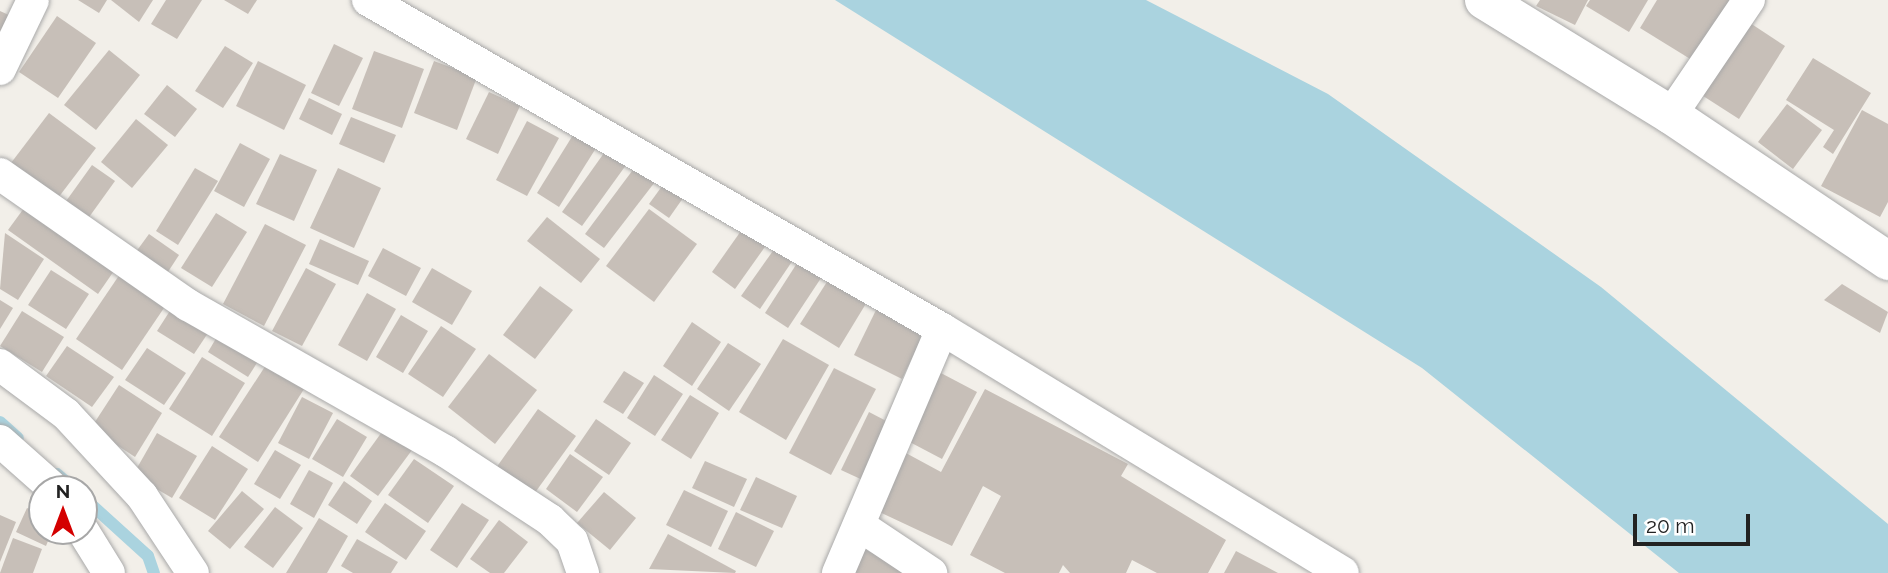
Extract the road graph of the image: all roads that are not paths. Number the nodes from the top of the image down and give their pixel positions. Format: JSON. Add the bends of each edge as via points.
{"nodes":[{"id":1,"x":33,"y":0,"type":"edge"},
{"id":2,"x":368,"y":0,"type":"edge"},
{"id":3,"x":1484,"y":0,"type":"edge"},
{"id":4,"x":1749,"y":0,"type":"edge"},
{"id":5,"x":0,"y":69,"type":"edge"},
{"id":6,"x":1671,"y":115,"type":"junction"},
{"id":7,"x":0,"y":174,"type":"edge"},
{"id":8,"x":1888,"y":261,"type":"edge"},
{"id":9,"x":942,"y":329,"type":"junction"},
{"id":10,"x":0,"y":365,"type":"edge"},
{"id":11,"x":0,"y":441,"type":"edge"},
{"id":12,"x":38,"y":475,"type":"edge"},
{"id":13,"x":859,"y":525,"type":"junction"},
{"id":14,"x":92,"y":545,"type":"edge"},
{"id":15,"x":109,"y":573,"type":"edge"},
{"id":16,"x":193,"y":573,"type":"edge"},
{"id":17,"x":583,"y":573,"type":"edge"},
{"id":18,"x":838,"y":573,"type":"edge"},
{"id":19,"x":931,"y":573,"type":"edge"},
{"id":20,"x":1343,"y":573,"type":"edge"}],
"edges":[{"from":1,"to":5,"type":"street"},
{"from":2,"to":9,"type":"street"},
{"from":3,"to":6,"type":"street"},
{"from":4,"to":6,"type":"street"},
{"from":6,"to":8,"type":"street"},
{"from":7,"to":17,"type":"street","via":[[188,305],[422,438],[550,520],[572,541]]},
{"from":9,"to":13,"type":"street"},
{"from":9,"to":20,"type":"street"},
{"from":10,"to":16,"type":"street","via":[[66,414],[142,496]]},
{"from":11,"to":12,"type":"street"},
{"from":13,"to":18,"type":"street"},
{"from":13,"to":19,"type":"street"},
{"from":14,"to":15,"type":"street"}]}
